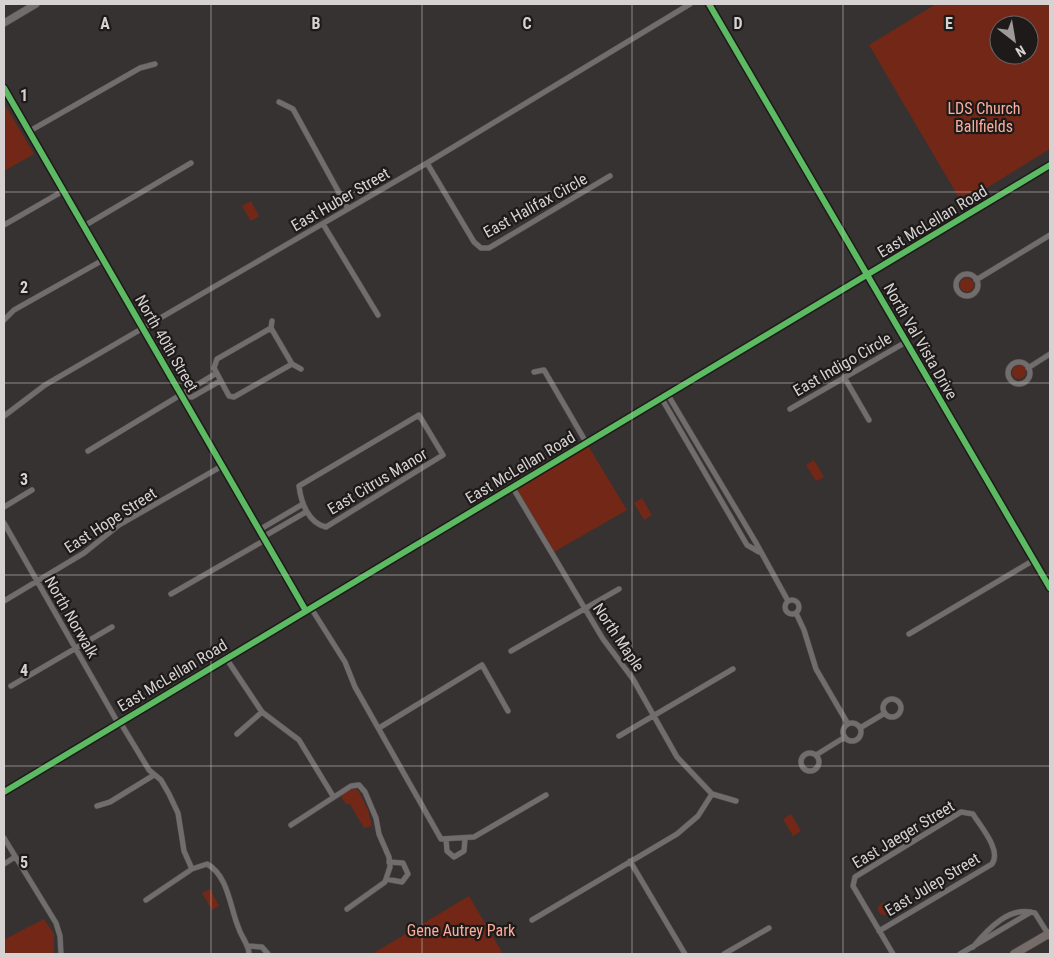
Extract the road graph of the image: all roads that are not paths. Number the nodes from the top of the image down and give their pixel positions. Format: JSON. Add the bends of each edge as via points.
{"nodes":[{"id":1,"x":36,"y":4,"type":"edge"},
{"id":2,"x":690,"y":4,"type":"edge"},
{"id":3,"x":709,"y":4,"type":"edge"},
{"id":4,"x":4,"y":23,"type":"edge"},
{"id":5,"x":155,"y":64,"type":"dead end"},
{"id":6,"x":4,"y":88,"type":"edge"},
{"id":7,"x":279,"y":102,"type":"dead end"},
{"id":8,"x":28,"y":132,"type":"junction"},
{"id":9,"x":191,"y":163,"type":"dead end"},
{"id":10,"x":427,"y":163,"type":"junction"},
{"id":11,"x":1050,"y":165,"type":"edge"},
{"id":12,"x":610,"y":176,"type":"dead end"},
{"id":13,"x":63,"y":190,"type":"junction"},
{"id":14,"x":348,"y":209,"type":"junction"},
{"id":15,"x":4,"y":224,"type":"edge"},
{"id":16,"x":323,"y":224,"type":"junction"},
{"id":17,"x":84,"y":226,"type":"junction"},
{"id":18,"x":1050,"y":235,"type":"edge"},
{"id":19,"x":103,"y":260,"type":"junction"},
{"id":20,"x":868,"y":276,"type":"junction"},
{"id":21,"x":976,"y":280,"type":"junction"},
{"id":22,"x":378,"y":315,"type":"dead end"},
{"id":23,"x":4,"y":320,"type":"edge"},
{"id":24,"x":142,"y":327,"type":"junction"},
{"id":25,"x":906,"y":342,"type":"junction"},
{"id":26,"x":1050,"y":354,"type":"edge"},
{"id":27,"x":292,"y":364,"type":"junction"},
{"id":28,"x":1028,"y":368,"type":"junction"},
{"id":29,"x":302,"y":369,"type":"dead end"},
{"id":30,"x":534,"y":372,"type":"dead end"},
{"id":31,"x":215,"y":374,"type":"junction"},
{"id":32,"x":844,"y":377,"type":"junction"},
{"id":33,"x":204,"y":380,"type":"junction"},
{"id":34,"x":220,"y":381,"type":"junction"},
{"id":35,"x":208,"y":388,"type":"junction"},
{"id":36,"x":668,"y":395,"type":"junction"},
{"id":37,"x":181,"y":396,"type":"junction"},
{"id":38,"x":662,"y":399,"type":"junction"},
{"id":39,"x":790,"y":408,"type":"dead end"},
{"id":40,"x":678,"y":412,"type":"junction"},
{"id":41,"x":4,"y":416,"type":"edge"},
{"id":42,"x":672,"y":416,"type":"junction"},
{"id":43,"x":869,"y":420,"type":"dead end"},
{"id":44,"x":685,"y":422,"type":"junction"},
{"id":45,"x":678,"y":426,"type":"junction"},
{"id":46,"x":587,"y":444,"type":"junction"},
{"id":47,"x":697,"y":444,"type":"junction"},
{"id":48,"x":690,"y":448,"type":"junction"},
{"id":49,"x":88,"y":451,"type":"dead end"},
{"id":50,"x":222,"y":466,"type":"junction"},
{"id":51,"x":513,"y":488,"type":"junction"},
{"id":52,"x":32,"y":490,"type":"dead end"},
{"id":53,"x":303,"y":504,"type":"junction"},
{"id":54,"x":4,"y":507,"type":"edge"},
{"id":55,"x":306,"y":512,"type":"junction"},
{"id":56,"x":739,"y":515,"type":"junction"},
{"id":57,"x":731,"y":519,"type":"junction"},
{"id":58,"x":4,"y":523,"type":"edge"},
{"id":59,"x":259,"y":530,"type":"junction"},
{"id":60,"x":264,"y":539,"type":"junction"},
{"id":61,"x":759,"y":552,"type":"junction"},
{"id":62,"x":1034,"y":560,"type":"junction"},
{"id":63,"x":38,"y":581,"type":"junction"},
{"id":64,"x":1050,"y":588,"type":"edge"},
{"id":65,"x":618,"y":589,"type":"dead end"},
{"id":66,"x":171,"y":594,"type":"dead end"},
{"id":67,"x":4,"y":600,"type":"edge"},
{"id":68,"x":788,"y":601,"type":"junction"},
{"id":69,"x":584,"y":608,"type":"junction"},
{"id":70,"x":308,"y":609,"type":"junction"},
{"id":71,"x":796,"y":613,"type":"junction"},
{"id":72,"x":112,"y":627,"type":"dead end"},
{"id":73,"x":909,"y":634,"type":"dead end"},
{"id":74,"x":76,"y":648,"type":"junction"},
{"id":75,"x":511,"y":651,"type":"dead end"},
{"id":76,"x":226,"y":658,"type":"junction"},
{"id":77,"x":733,"y":669,"type":"dead end"},
{"id":78,"x":11,"y":686,"type":"dead end"},
{"id":79,"x":508,"y":711,"type":"dead end"},
{"id":80,"x":262,"y":712,"type":"junction"},
{"id":81,"x":885,"y":713,"type":"dead end"},
{"id":82,"x":653,"y":716,"type":"junction"},
{"id":83,"x":119,"y":722,"type":"junction"},
{"id":84,"x":848,"y":724,"type":"junction"},
{"id":85,"x":379,"y":728,"type":"junction"},
{"id":86,"x":860,"y":728,"type":"junction"},
{"id":87,"x":237,"y":734,"type":"dead end"},
{"id":88,"x":619,"y":736,"type":"dead end"},
{"id":89,"x":845,"y":737,"type":"junction"},
{"id":90,"x":816,"y":755,"type":"dead end"},
{"id":91,"x":154,"y":775,"type":"junction"},
{"id":92,"x":4,"y":792,"type":"edge"},
{"id":93,"x":712,"y":794,"type":"junction"},
{"id":94,"x":546,"y":795,"type":"dead end"},
{"id":95,"x":333,"y":796,"type":"junction"},
{"id":96,"x":736,"y":802,"type":"dead end"},
{"id":97,"x":97,"y":806,"type":"dead end"},
{"id":98,"x":291,"y":825,"type":"dead end"},
{"id":99,"x":4,"y":838,"type":"edge"},
{"id":100,"x":446,"y":839,"type":"junction"},
{"id":101,"x":466,"y":839,"type":"junction"},
{"id":102,"x":15,"y":857,"type":"junction"},
{"id":103,"x":995,"y":857,"type":"joint"},
{"id":104,"x":630,"y":861,"type":"junction"},
{"id":105,"x":390,"y":862,"type":"junction"},
{"id":106,"x":4,"y":864,"type":"edge"},
{"id":107,"x":192,"y":868,"type":"junction"},
{"id":108,"x":386,"y":879,"type":"junction"},
{"id":109,"x":146,"y":900,"type":"dead end"},
{"id":110,"x":347,"y":909,"type":"dead end"},
{"id":111,"x":1031,"y":912,"type":"junction"},
{"id":112,"x":1008,"y":916,"type":"junction"},
{"id":113,"x":532,"y":920,"type":"dead end"},
{"id":114,"x":1013,"y":923,"type":"junction"},
{"id":115,"x":769,"y":928,"type":"dead end"},
{"id":116,"x":879,"y":931,"type":"junction"},
{"id":117,"x":1050,"y":935,"type":"edge"},
{"id":118,"x":247,"y":946,"type":"junction"},
{"id":119,"x":973,"y":947,"type":"junction"},
{"id":120,"x":61,"y":954,"type":"edge"},
{"id":121,"x":250,"y":954,"type":"edge"},
{"id":122,"x":268,"y":954,"type":"edge"},
{"id":123,"x":684,"y":954,"type":"edge"},
{"id":124,"x":724,"y":954,"type":"edge"},
{"id":125,"x":893,"y":954,"type":"edge"},
{"id":126,"x":960,"y":954,"type":"edge"},
{"id":127,"x":1014,"y":954,"type":"edge"}],
"edges":[{"from":1,"to":4,"type":"main road"},
{"from":2,"to":10,"type":"street","name":"East Huber Street"},
{"from":3,"to":20,"type":"main road","name":"North Val Vista Drive"},
{"from":5,"to":8,"type":"street","via":[[140,68]]},
{"from":6,"to":8,"type":"street","name":"North 40th Street"},
{"from":7,"to":14,"type":"street","via":[[293,109]]},
{"from":8,"to":13,"type":"street","name":"North 40th Street"},
{"from":9,"to":17,"type":"street"},
{"from":10,"to":12,"type":"street","name":"East Halifax Circle","via":[[480,248],[488,248]]},
{"from":10,"to":14,"type":"street","name":"East Huber Street"},
{"from":11,"to":20,"type":"street","name":"East McLellan Road"},
{"from":13,"to":15,"type":"street"},
{"from":13,"to":17,"type":"street","name":"North 40th Street"},
{"from":14,"to":16,"type":"street","name":"East Huber Street"},
{"from":16,"to":22,"type":"street"},
{"from":16,"to":24,"type":"street","name":"East Huber Street"},
{"from":17,"to":19,"type":"street","name":"North 40th Street"},
{"from":18,"to":21,"type":"street"},
{"from":19,"to":23,"type":"street","via":[[14,310]]},
{"from":19,"to":24,"type":"street","name":"North 40th Street"},
{"from":20,"to":25,"type":"main road","name":"North Val Vista Drive"},
{"from":20,"to":36,"type":"street","name":"East McLellan Road"},
{"from":21,"to":21,"type":"street","via":[[970,275],[963,275],[957,280],[957,290],[965,296],[972,295],[977,290]]},
{"from":24,"to":37,"type":"street","name":"North 40th Street"},
{"from":24,"to":41,"type":"street","name":"East Huber Street","via":[[30,394]]},
{"from":25,"to":32,"type":"street","name":"East Indigo Circle"},
{"from":25,"to":62,"type":"main road","name":"North Val Vista Drive"},
{"from":26,"to":28,"type":"street"},
{"from":27,"to":29,"type":"street"},
{"from":27,"to":31,"type":"street","via":[[272,325],[220,355],[214,362]]},
{"from":27,"to":34,"type":"street","via":[[238,397],[230,396]]},
{"from":28,"to":28,"type":"street","via":[[1023,363],[1013,364],[1008,376],[1016,383],[1023,382],[1028,378]]},
{"from":30,"to":46,"type":"street","via":[[544,370]]},
{"from":31,"to":33,"type":"street"},
{"from":31,"to":34,"type":"street"},
{"from":32,"to":39,"type":"street","name":"East Indigo Circle"},
{"from":32,"to":43,"type":"street"},
{"from":33,"to":35,"type":"street"},
{"from":33,"to":37,"type":"street"},
{"from":34,"to":35,"type":"street"},
{"from":35,"to":37,"type":"street","via":[[192,397]]},
{"from":36,"to":38,"type":"street","name":"East McLellan Road"},
{"from":36,"to":40,"type":"street"},
{"from":37,"to":49,"type":"street"},
{"from":37,"to":50,"type":"street","name":"North 40th Street"},
{"from":38,"to":42,"type":"street"},
{"from":38,"to":46,"type":"street","name":"East McLellan Road"},
{"from":40,"to":42,"type":"street"},
{"from":40,"to":44,"type":"street"},
{"from":42,"to":45,"type":"street"},
{"from":44,"to":45,"type":"street"},
{"from":44,"to":47,"type":"street"},
{"from":45,"to":48,"type":"street"},
{"from":46,"to":51,"type":"street","name":"East McLellan Road"},
{"from":47,"to":48,"type":"street"},
{"from":47,"to":56,"type":"street"},
{"from":48,"to":57,"type":"street"},
{"from":50,"to":59,"type":"street","name":"North 40th Street"},
{"from":50,"to":63,"type":"street","name":"East Hope Street","via":[[119,526],[84,554]]},
{"from":51,"to":69,"type":"street","name":"North Maple"},
{"from":51,"to":70,"type":"street","name":"East McLellan Road"},
{"from":52,"to":54,"type":"street"},
{"from":53,"to":55,"type":"street","name":"East Citrus Manor"},
{"from":53,"to":55,"type":"street","name":"East Citrus Manor","via":[[299,486],[419,415],[443,455],[326,527],[318,525]]},
{"from":53,"to":59,"type":"street","name":"East Citrus Manor"},
{"from":55,"to":60,"type":"street","name":"East Citrus Manor"},
{"from":56,"to":57,"type":"street"},
{"from":56,"to":61,"type":"street"},
{"from":57,"to":61,"type":"street","via":[[747,545]]},
{"from":58,"to":63,"type":"street","name":"North Norwalk"},
{"from":59,"to":60,"type":"street","name":"North 40th Street"},
{"from":60,"to":66,"type":"street","name":"East Citrus Manor"},
{"from":60,"to":70,"type":"street","name":"North 40th Street"},
{"from":61,"to":68,"type":"street"},
{"from":62,"to":64,"type":"main road","name":"North Val Vista Drive"},
{"from":62,"to":73,"type":"street"},
{"from":63,"to":67,"type":"street","name":"East Hope Street"},
{"from":63,"to":74,"type":"street","name":"North Norwalk"},
{"from":65,"to":69,"type":"street"},
{"from":68,"to":71,"type":"street","via":[[798,603]]},
{"from":68,"to":71,"type":"street","via":[[785,611]]},
{"from":69,"to":75,"type":"street"},
{"from":69,"to":82,"type":"street","name":"North Maple","via":[[602,639],[633,679]]},
{"from":70,"to":76,"type":"street","name":"East McLellan Road"},
{"from":70,"to":85,"type":"street","via":[[345,662],[354,687]]},
{"from":71,"to":84,"type":"street","via":[[816,669]]},
{"from":72,"to":74,"type":"street"},
{"from":74,"to":78,"type":"street"},
{"from":74,"to":83,"type":"street","name":"North Norwalk"},
{"from":76,"to":80,"type":"street"},
{"from":76,"to":83,"type":"street","name":"East McLellan Road"},
{"from":77,"to":82,"type":"street"},
{"from":79,"to":85,"type":"street","via":[[482,665]]},
{"from":80,"to":87,"type":"street"},
{"from":80,"to":95,"type":"street","via":[[299,740]]},
{"from":81,"to":86,"type":"street"},
{"from":82,"to":88,"type":"street"},
{"from":82,"to":93,"type":"street","name":"North Maple","via":[[677,757]]},
{"from":83,"to":91,"type":"street","name":"North Norwalk"},
{"from":83,"to":92,"type":"street","name":"East McLellan Road"},
{"from":84,"to":86,"type":"street","via":[[854,723]]},
{"from":84,"to":89,"type":"street","via":[[844,728]]},
{"from":85,"to":100,"type":"street","via":[[441,839]]},
{"from":86,"to":89,"type":"street","via":[[857,739]]},
{"from":89,"to":90,"type":"street"},
{"from":91,"to":97,"type":"street","via":[[110,802]]},
{"from":91,"to":107,"type":"street","name":"North Norwalk","via":[[161,780],[178,813],[184,851]]},
{"from":93,"to":96,"type":"street"},
{"from":93,"to":104,"type":"street","via":[[698,816],[678,834]]},
{"from":94,"to":101,"type":"street"},
{"from":95,"to":98,"type":"street"},
{"from":95,"to":105,"type":"street","via":[[359,785],[376,818]]},
{"from":99,"to":102,"type":"street"},
{"from":100,"to":101,"type":"street"},
{"from":100,"to":101,"type":"street","via":[[447,851],[454,857],[464,851]]},
{"from":102,"to":106,"type":"street"},
{"from":102,"to":120,"type":"street","via":[[56,923]]},
{"from":103,"to":116,"type":"street","name":"East Julep Street","via":[[992,864]]},
{"from":103,"to":116,"type":"street","name":"East Jaeger Street","via":[[973,814],[967,811],[866,869],[853,881],[853,886]]},
{"from":104,"to":113,"type":"street"},
{"from":104,"to":123,"type":"street"},
{"from":105,"to":108,"type":"street","via":[[390,873]]},
{"from":105,"to":108,"type":"street","via":[[403,863],[408,874],[402,882]]},
{"from":107,"to":109,"type":"street"},
{"from":107,"to":118,"type":"street","via":[[207,864],[214,868],[227,891]]},
{"from":108,"to":110,"type":"street"},
{"from":111,"to":112,"type":"street","via":[[1018,911]]},
{"from":111,"to":114,"type":"street"},
{"from":111,"to":117,"type":"street"},
{"from":112,"to":114,"type":"street"},
{"from":112,"to":119,"type":"street","via":[[994,925]]},
{"from":114,"to":119,"type":"street"},
{"from":115,"to":124,"type":"street"},
{"from":116,"to":125,"type":"street"},
{"from":117,"to":127,"type":"main road"},
{"from":118,"to":121,"type":"street"},
{"from":118,"to":122,"type":"street","via":[[262,947]]},
{"from":119,"to":126,"type":"street"}]}
